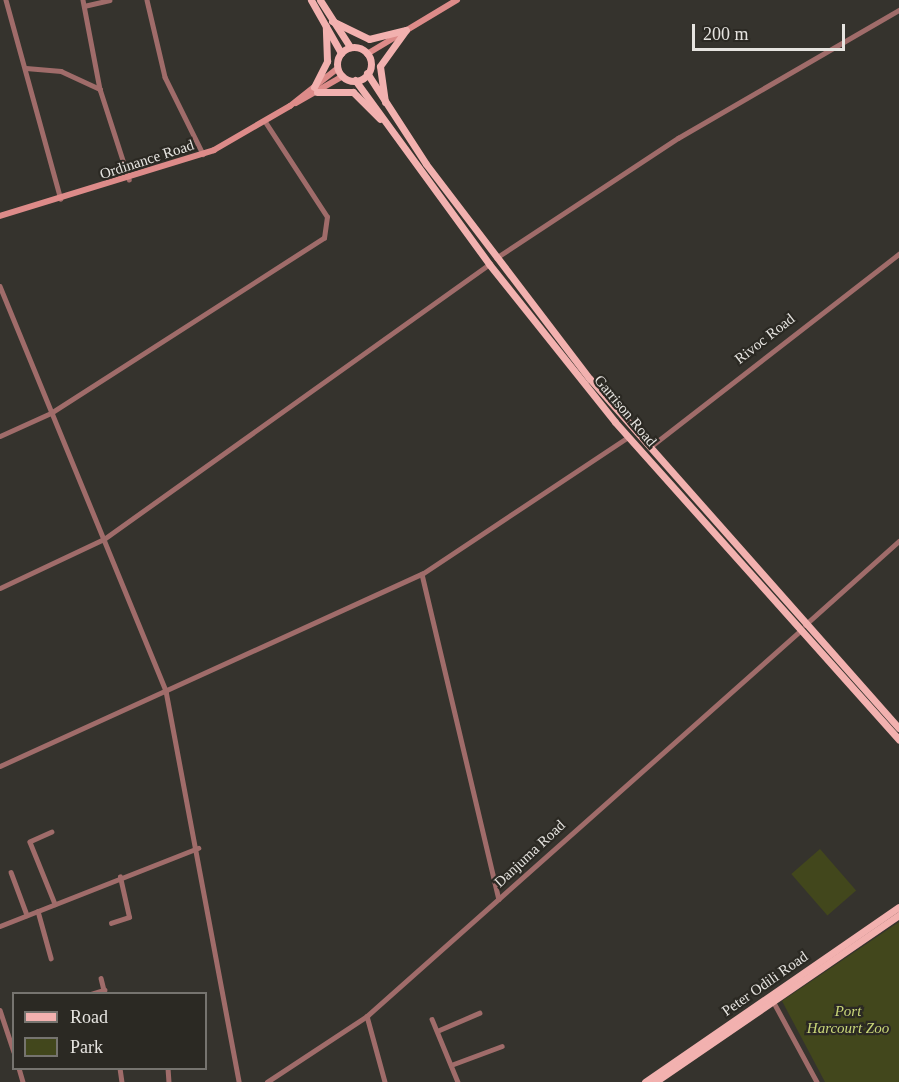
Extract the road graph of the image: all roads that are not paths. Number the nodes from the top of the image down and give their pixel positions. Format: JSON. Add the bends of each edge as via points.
{"nodes":[{"id":1,"x":6,"y":0,"type":"edge"},
{"id":2,"x":109,"y":0,"type":"edge"},
{"id":3,"x":147,"y":0,"type":"edge"},
{"id":4,"x":311,"y":0,"type":"edge"},
{"id":5,"x":320,"y":0,"type":"edge"},
{"id":6,"x":457,"y":0,"type":"edge"},
{"id":7,"x":83,"y":3,"type":"edge"},
{"id":8,"x":899,"y":10,"type":"edge"},
{"id":9,"x":329,"y":23,"type":"junction"},
{"id":10,"x":406,"y":30,"type":"junction"},
{"id":11,"x":350,"y":47,"type":"junction"},
{"id":12,"x":341,"y":53,"type":"junction"},
{"id":13,"x":367,"y":54,"type":"junction"},
{"id":14,"x":26,"y":68,"type":"junction"},
{"id":15,"x":338,"y":68,"type":"junction"},
{"id":16,"x":367,"y":73,"type":"junction"},
{"id":17,"x":343,"y":76,"type":"junction"},
{"id":18,"x":355,"y":80,"type":"junction"},
{"id":19,"x":99,"y":89,"type":"junction"},
{"id":20,"x":315,"y":89,"type":"junction"},
{"id":21,"x":389,"y":113,"type":"junction"},
{"id":22,"x":265,"y":122,"type":"junction"},
{"id":23,"x":388,"y":126,"type":"junction"},
{"id":24,"x":203,"y":154,"type":"junction"},
{"id":25,"x":129,"y":179,"type":"junction"},
{"id":26,"x":61,"y":199,"type":"junction"},
{"id":27,"x":0,"y":216,"type":"edge"},
{"id":28,"x":899,"y":254,"type":"edge"},
{"id":29,"x":496,"y":258,"type":"junction"},
{"id":30,"x":489,"y":264,"type":"junction"},
{"id":31,"x":0,"y":286,"type":"edge"},
{"id":32,"x":51,"y":413,"type":"junction"},
{"id":33,"x":0,"y":436,"type":"edge"},
{"id":34,"x":628,"y":437,"type":"junction"},
{"id":35,"x":649,"y":448,"type":"junction"},
{"id":36,"x":104,"y":539,"type":"junction"},
{"id":37,"x":899,"y":541,"type":"edge"},
{"id":38,"x":422,"y":573,"type":"junction"},
{"id":39,"x":0,"y":588,"type":"edge"},
{"id":40,"x":803,"y":628,"type":"junction"},
{"id":41,"x":166,"y":691,"type":"junction"},
{"id":42,"x":899,"y":728,"type":"edge"},
{"id":43,"x":899,"y":740,"type":"edge"},
{"id":44,"x":0,"y":766,"type":"edge"},
{"id":45,"x":52,"y":832,"type":"dead end"},
{"id":46,"x":198,"y":848,"type":"junction"},
{"id":47,"x":11,"y":872,"type":"dead end"},
{"id":48,"x":120,"y":877,"type":"junction"},
{"id":49,"x":500,"y":899,"type":"junction"},
{"id":50,"x":54,"y":904,"type":"junction"},
{"id":51,"x":899,"y":906,"type":"edge"},
{"id":52,"x":38,"y":911,"type":"junction"},
{"id":53,"x":27,"y":915,"type":"junction"},
{"id":54,"x":899,"y":915,"type":"edge"},
{"id":55,"x":111,"y":923,"type":"dead end"},
{"id":56,"x":0,"y":926,"type":"edge"},
{"id":57,"x":51,"y":958,"type":"dead end"},
{"id":58,"x":101,"y":978,"type":"dead end"},
{"id":59,"x":104,"y":992,"type":"edge"},
{"id":60,"x":772,"y":999,"type":"junction"},
{"id":61,"x":0,"y":1010,"type":"edge"},
{"id":62,"x":479,"y":1013,"type":"dead end"},
{"id":63,"x":367,"y":1016,"type":"junction"},
{"id":64,"x":432,"y":1018,"type":"dead end"},
{"id":65,"x":2,"y":1024,"type":"edge"},
{"id":66,"x":437,"y":1031,"type":"junction"},
{"id":67,"x":502,"y":1046,"type":"dead end"},
{"id":68,"x":12,"y":1047,"type":"edge"},
{"id":69,"x":451,"y":1065,"type":"junction"},
{"id":70,"x":239,"y":1082,"type":"edge"},
{"id":71,"x":267,"y":1082,"type":"edge"},
{"id":72,"x":385,"y":1082,"type":"edge"},
{"id":73,"x":458,"y":1082,"type":"edge"},
{"id":74,"x":645,"y":1082,"type":"edge"},
{"id":75,"x":655,"y":1082,"type":"edge"},
{"id":76,"x":817,"y":1082,"type":"edge"}],
"edges":[{"from":1,"to":14,"type":"street"},
{"from":2,"to":7,"type":"street"},
{"from":3,"to":24,"type":"street","via":[[165,77]]},
{"from":4,"to":9,"type":"main road"},
{"from":5,"to":9,"type":"main road"},
{"from":6,"to":10,"type":"street"},
{"from":7,"to":19,"type":"street"},
{"from":8,"to":29,"type":"street","via":[[678,138]]},
{"from":9,"to":10,"type":"main road","via":[[369,39]]},
{"from":9,"to":11,"type":"main road"},
{"from":9,"to":12,"type":"main road"},
{"from":9,"to":20,"type":"main road","via":[[327,61]]},
{"from":10,"to":13,"type":"street"},
{"from":10,"to":21,"type":"main road","via":[[380,66]]},
{"from":11,"to":12,"type":"main road"},
{"from":11,"to":13,"type":"main road"},
{"from":12,"to":15,"type":"main road"},
{"from":13,"to":16,"type":"main road"},
{"from":14,"to":19,"type":"street","via":[[60,72]]},
{"from":14,"to":26,"type":"street"},
{"from":15,"to":17,"type":"main road"},
{"from":15,"to":20,"type":"street","name":"Ordinance Road"},
{"from":16,"to":18,"type":"main road"},
{"from":16,"to":21,"type":"main road","name":"Garrison Road"},
{"from":17,"to":18,"type":"main road"},
{"from":17,"to":20,"type":"street","name":"Ordinance Road"},
{"from":18,"to":23,"type":"main road","name":"Garrison Road"},
{"from":19,"to":25,"type":"street"},
{"from":20,"to":22,"type":"street","name":"Ordinance Road"},
{"from":20,"to":23,"type":"main road","via":[[354,92]]},
{"from":21,"to":29,"type":"main road","name":"Garrison Road"},
{"from":22,"to":24,"type":"street","name":"Ordinance Road"},
{"from":22,"to":32,"type":"street","via":[[327,217],[324,238]]},
{"from":23,"to":30,"type":"main road","name":"Garrison Road"},
{"from":24,"to":25,"type":"street","name":"Ordinance Road"},
{"from":25,"to":26,"type":"street","name":"Ordinance Road"},
{"from":26,"to":27,"type":"street","name":"Ordinance Road"},
{"from":28,"to":35,"type":"street","name":"Rivoc Road"},
{"from":29,"to":35,"type":"main road","name":"Garrison Road"},
{"from":30,"to":34,"type":"main road","name":"Garrison Road"},
{"from":30,"to":36,"type":"street"},
{"from":31,"to":32,"type":"street"},
{"from":32,"to":33,"type":"street"},
{"from":32,"to":36,"type":"street"},
{"from":34,"to":38,"type":"street"},
{"from":34,"to":40,"type":"main road","name":"Garrison Road"},
{"from":35,"to":40,"type":"main road","name":"Garrison Road"},
{"from":36,"to":39,"type":"street"},
{"from":36,"to":41,"type":"street"},
{"from":37,"to":40,"type":"street","name":"Danjuma Road"},
{"from":38,"to":41,"type":"street"},
{"from":38,"to":49,"type":"street"},
{"from":40,"to":42,"type":"main road","name":"Garrison Road"},
{"from":40,"to":43,"type":"main road","name":"Garrison Road"},
{"from":40,"to":49,"type":"street","name":"Danjuma Road"},
{"from":41,"to":44,"type":"street"},
{"from":41,"to":46,"type":"street"},
{"from":45,"to":50,"type":"street","via":[[30,842]]},
{"from":46,"to":48,"type":"street"},
{"from":46,"to":70,"type":"street"},
{"from":47,"to":53,"type":"street"},
{"from":48,"to":50,"type":"street"},
{"from":48,"to":55,"type":"street","via":[[129,917]]},
{"from":49,"to":63,"type":"street","name":"Danjuma Road"},
{"from":50,"to":52,"type":"street"},
{"from":51,"to":60,"type":"main road","name":"Peter Odili Road"},
{"from":52,"to":53,"type":"street"},
{"from":52,"to":57,"type":"street"},
{"from":53,"to":56,"type":"street"},
{"from":54,"to":60,"type":"main road","name":"Peter Odili Road"},
{"from":58,"to":59,"type":"street"},
{"from":60,"to":74,"type":"main road","name":"Peter Odili Road"},
{"from":60,"to":75,"type":"main road","name":"Peter Odili Road"},
{"from":60,"to":76,"type":"street"},
{"from":61,"to":65,"type":"street"},
{"from":62,"to":66,"type":"street"},
{"from":63,"to":71,"type":"street","name":"Danjuma Road"},
{"from":63,"to":72,"type":"street"},
{"from":64,"to":66,"type":"street"},
{"from":65,"to":68,"type":"street"},
{"from":66,"to":69,"type":"street"},
{"from":67,"to":69,"type":"street"},
{"from":69,"to":73,"type":"street"}]}
